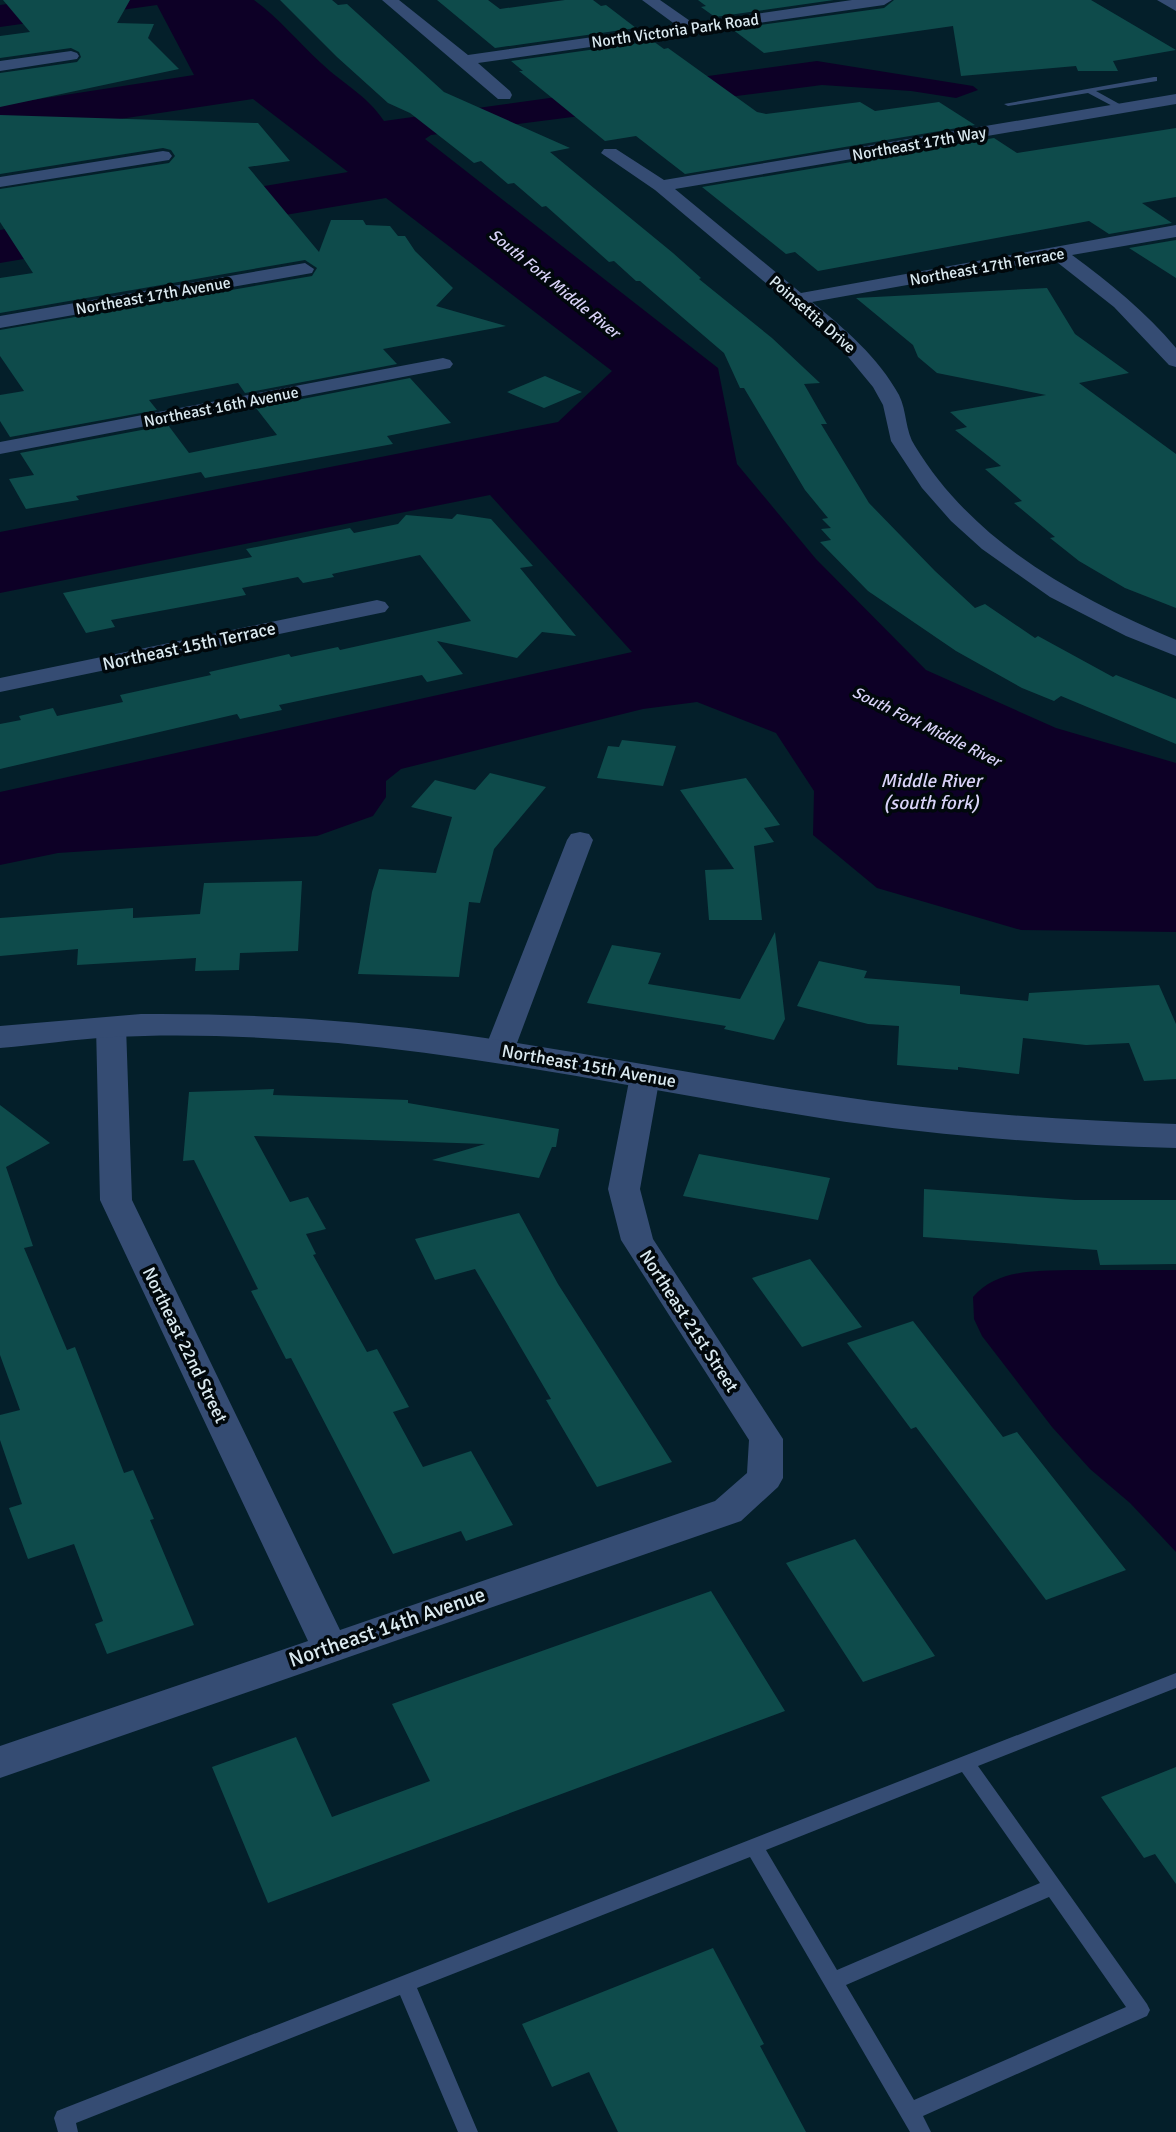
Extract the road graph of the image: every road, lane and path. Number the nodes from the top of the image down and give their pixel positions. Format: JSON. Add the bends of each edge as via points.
{"nodes":[{"id":1,"x":390,"y":0,"type":"edge"},
{"id":2,"x":650,"y":0,"type":"edge"},
{"id":3,"x":884,"y":0,"type":"edge"},
{"id":4,"x":1165,"y":0,"type":"edge"},
{"id":5,"x":1176,"y":6,"type":"edge"},
{"id":6,"x":690,"y":27,"type":"junction"},
{"id":7,"x":71,"y":56,"type":"dead end"},
{"id":8,"x":465,"y":60,"type":"junction"},
{"id":9,"x":0,"y":66,"type":"edge"},
{"id":10,"x":1154,"y":79,"type":"dead end"},
{"id":11,"x":1088,"y":90,"type":"junction"},
{"id":12,"x":504,"y":95,"type":"dead end"},
{"id":13,"x":1176,"y":99,"type":"edge"},
{"id":14,"x":1008,"y":104,"type":"dead end"},
{"id":15,"x":1120,"y":108,"type":"junction"},
{"id":16,"x":611,"y":153,"type":"dead end"},
{"id":17,"x":163,"y":156,"type":"dead end"},
{"id":18,"x":0,"y":182,"type":"edge"},
{"id":19,"x":661,"y":186,"type":"junction"},
{"id":20,"x":1176,"y":231,"type":"edge"},
{"id":21,"x":1057,"y":253,"type":"junction"},
{"id":22,"x":305,"y":269,"type":"dead end"},
{"id":23,"x":798,"y":299,"type":"junction"},
{"id":24,"x":0,"y":322,"type":"edge"},
{"id":25,"x":1176,"y":361,"type":"edge"},
{"id":26,"x":443,"y":364,"type":"dead end"},
{"id":27,"x":0,"y":448,"type":"edge"},
{"id":28,"x":377,"y":607,"type":"dead end"},
{"id":29,"x":1176,"y":649,"type":"edge"},
{"id":30,"x":0,"y":685,"type":"edge"},
{"id":31,"x":580,"y":840,"type":"dead end"},
{"id":32,"x":111,"y":1027,"type":"junction"},
{"id":33,"x":0,"y":1037,"type":"edge"},
{"id":34,"x":499,"y":1051,"type":"junction"},
{"id":35,"x":645,"y":1076,"type":"junction"},
{"id":36,"x":1176,"y":1136,"type":"edge"},
{"id":37,"x":765,"y":1478,"type":"joint"},
{"id":38,"x":329,"y":1646,"type":"junction"},
{"id":39,"x":1176,"y":1680,"type":"edge"},
{"id":40,"x":0,"y":1762,"type":"edge"},
{"id":41,"x":966,"y":1763,"type":"junction"},
{"id":42,"x":754,"y":1847,"type":"junction"},
{"id":43,"x":1053,"y":1886,"type":"junction"},
{"id":44,"x":833,"y":1981,"type":"junction"},
{"id":45,"x":405,"y":1984,"type":"junction"},
{"id":46,"x":909,"y":2112,"type":"junction"},
{"id":47,"x":68,"y":2132,"type":"edge"},
{"id":48,"x":468,"y":2132,"type":"edge"},
{"id":49,"x":921,"y":2132,"type":"edge"}],
"edges":[{"from":1,"to":8,"type":"street"},
{"from":2,"to":6,"type":"street"},
{"from":3,"to":6,"type":"street","name":"North Victoria Park Road"},
{"from":4,"to":5,"type":"street"},
{"from":6,"to":8,"type":"street","name":"North Victoria Park Road"},
{"from":7,"to":9,"type":"street"},
{"from":8,"to":12,"type":"street"},
{"from":10,"to":11,"type":"lane"},
{"from":11,"to":14,"type":"lane"},
{"from":11,"to":15,"type":"lane"},
{"from":13,"to":15,"type":"street","name":"Northeast 17th Way"},
{"from":15,"to":19,"type":"street","name":"Northeast 17th Way"},
{"from":16,"to":19,"type":"street","name":"Poinsettia Drive"},
{"from":17,"to":18,"type":"street"},
{"from":19,"to":23,"type":"street","name":"Poinsettia Drive"},
{"from":20,"to":21,"type":"street","name":"Northeast 17th Terrace"},
{"from":21,"to":23,"type":"street","name":"Northeast 17th Terrace"},
{"from":21,"to":25,"type":"street","via":[[1117,296]]},
{"from":22,"to":24,"type":"street","name":"Northeast 17th Avenue"},
{"from":23,"to":29,"type":"street","name":"Poinsettia Drive","via":[[865,361],[892,403],[902,443],[964,524],[1020,571],[1107,621]]},
{"from":26,"to":27,"type":"street","name":"Northeast 16th Avenue"},
{"from":28,"to":30,"type":"street","name":"Northeast 15th Terrace"},
{"from":31,"to":34,"type":"street"},
{"from":32,"to":33,"type":"street","name":"Northeast 15th Avenue"},
{"from":32,"to":34,"type":"street","name":"Northeast 15th Avenue","via":[[338,1032]]},
{"from":32,"to":38,"type":"street","name":"Northeast 22nd Street","via":[[116,1200]]},
{"from":34,"to":35,"type":"street","name":"Northeast 15th Avenue"},
{"from":35,"to":36,"type":"street","name":"Northeast 15th Avenue","via":[[971,1125]]},
{"from":35,"to":37,"type":"street","name":"Northeast 21st Street","via":[[624,1189],[637,1240],[766,1439]]},
{"from":37,"to":38,"type":"street","name":"Northeast 14th Avenue","via":[[728,1511]]},
{"from":38,"to":40,"type":"street","name":"Northeast 14th Avenue"},
{"from":39,"to":41,"type":"lane"},
{"from":41,"to":42,"type":"lane"},
{"from":41,"to":43,"type":"lane"},
{"from":42,"to":44,"type":"lane"},
{"from":42,"to":45,"type":"lane"},
{"from":43,"to":44,"type":"lane"},
{"from":43,"to":46,"type":"lane","via":[[1140,2010]]},
{"from":44,"to":46,"type":"lane"},
{"from":45,"to":47,"type":"lane","via":[[64,2118]]},
{"from":45,"to":48,"type":"lane"},
{"from":46,"to":49,"type":"lane"}]}
